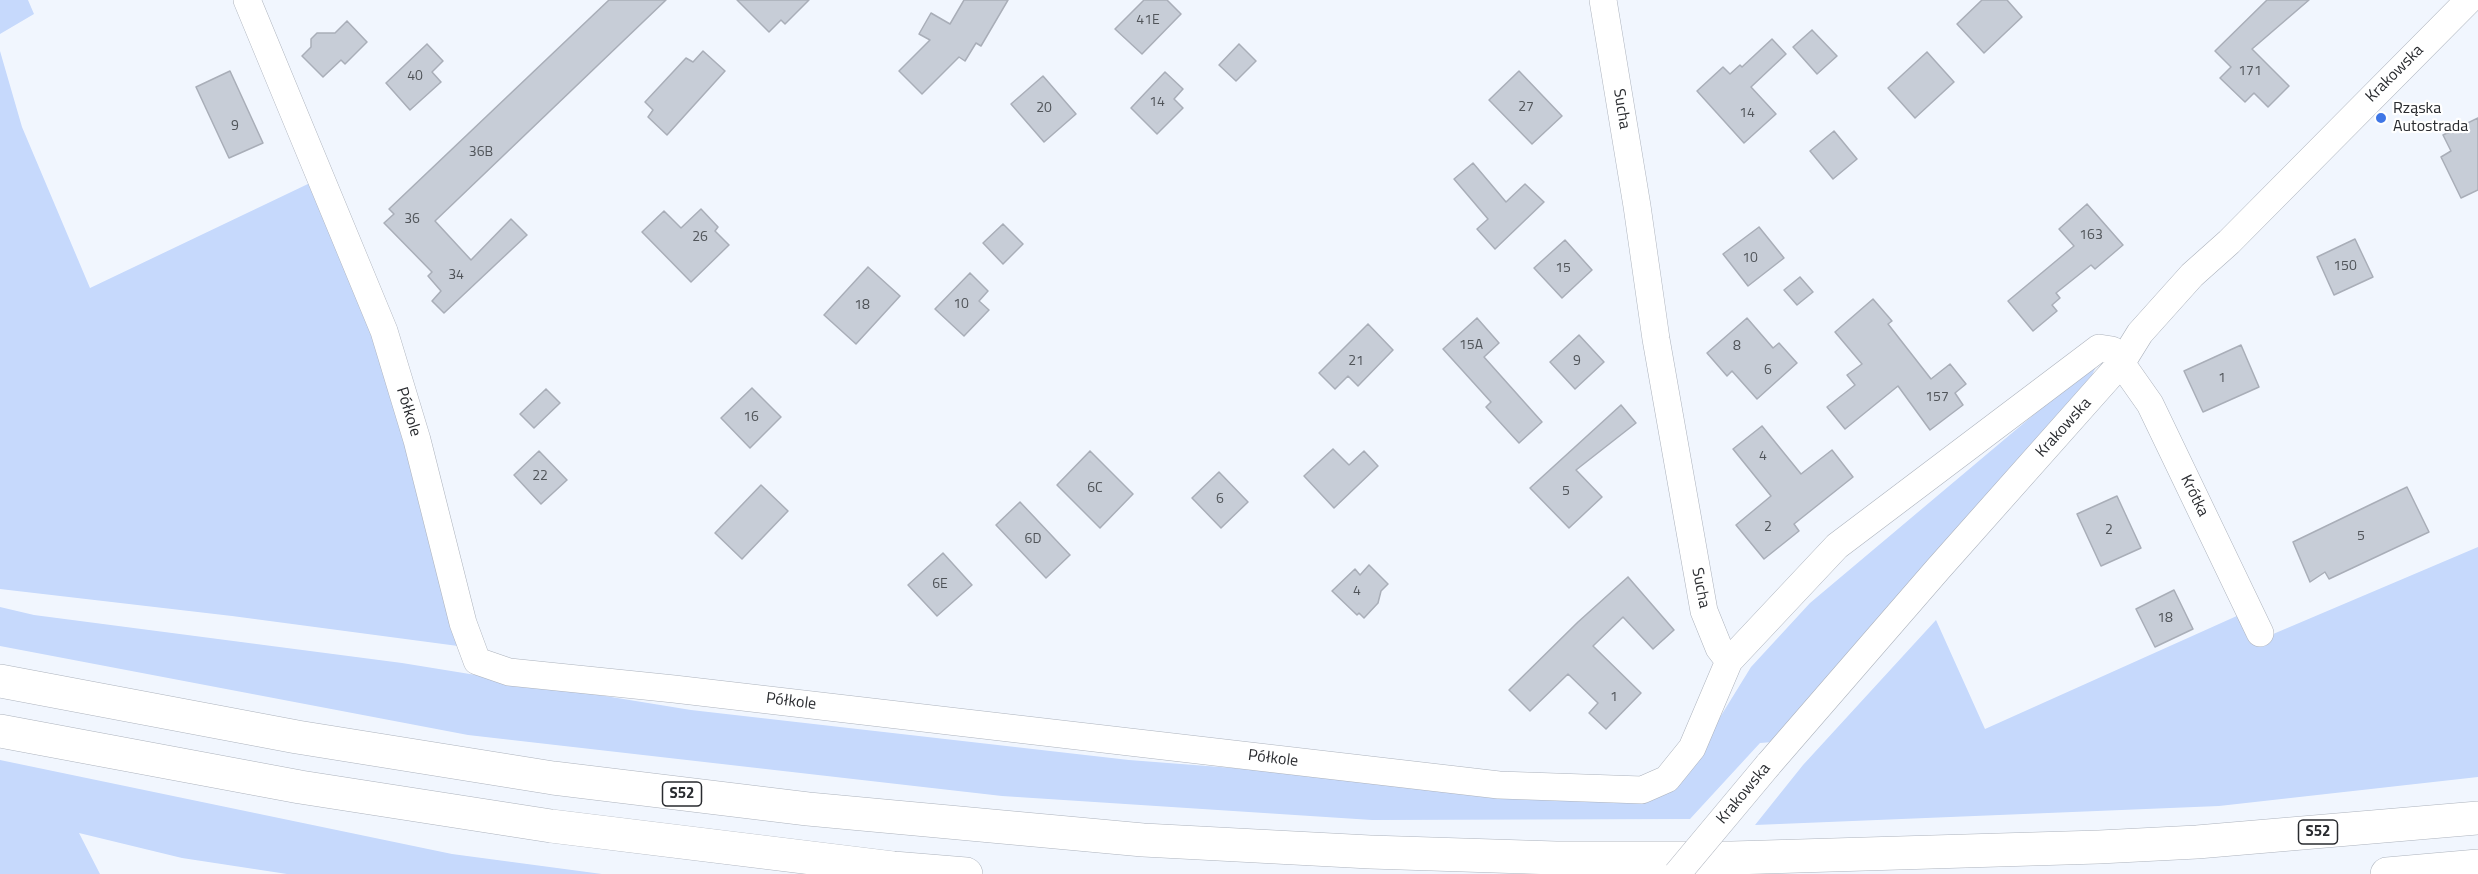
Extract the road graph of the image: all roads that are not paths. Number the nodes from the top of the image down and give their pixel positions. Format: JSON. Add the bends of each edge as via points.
{"nodes":[{"id":1,"x":247,"y":0,"type":"edge"},
{"id":2,"x":1603,"y":0,"type":"edge"},
{"id":3,"x":2469,"y":0,"type":"edge"},
{"id":4,"x":2122,"y":363,"type":"junction"},
{"id":5,"x":2260,"y":633,"type":"dead end"},
{"id":6,"x":1729,"y":661,"type":"junction"},
{"id":7,"x":0,"y":681,"type":"edge"},
{"id":8,"x":0,"y":731,"type":"edge"},
{"id":9,"x":2478,"y":813,"type":"edge"},
{"id":10,"x":2478,"y":818,"type":"edge"},
{"id":11,"x":2439,"y":822,"type":"junction"},
{"id":12,"x":2478,"y":866,"type":"edge"},
{"id":13,"x":966,"y":874,"type":"edge"},
{"id":14,"x":1677,"y":874,"type":"edge"},
{"id":15,"x":2387,"y":874,"type":"edge"}],
"edges":[{"from":1,"to":6,"type":"street","name":"Półkole","via":[[384,331],[417,440],[463,623],[477,661],[509,672],[1499,785],[1642,790],[1667,780],[1692,748]]},
{"from":2,"to":6,"type":"street","name":"Sucha","via":[[1704,611],[1719,648]]},
{"from":3,"to":4,"type":"street","name":"Krakowska","via":[[2192,275],[2140,333]]},
{"from":4,"to":5,"type":"street","name":"Krótka","via":[[2150,404]]},
{"from":4,"to":6,"type":"street","via":[[2112,350],[2098,348],[1986,432],[1837,546]]},
{"from":4,"to":14,"type":"street","name":"Krakowska","bridge":true,"via":[[1945,560]]},
{"from":7,"to":11,"type":"highway","number":"S52","via":[[297,737],[553,778],[808,809],[1143,840],[1521,857],[1744,858],[2099,847]]},
{"from":8,"to":13,"type":"highway","via":[[289,785],[551,826]]},
{"from":9,"to":11,"type":"highway"},
{"from":10,"to":11,"type":"highway"},
{"from":12,"to":15,"type":"highway"}]}
